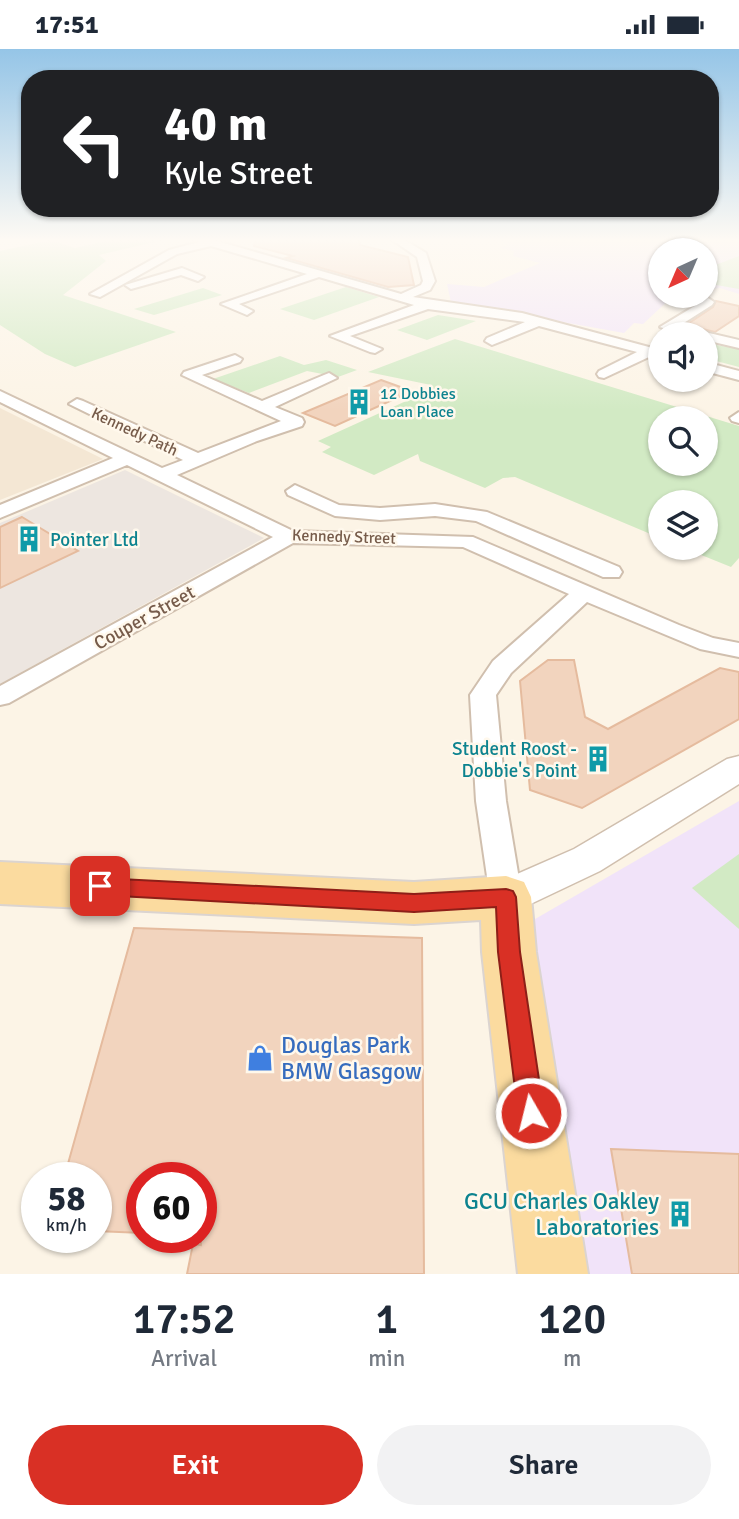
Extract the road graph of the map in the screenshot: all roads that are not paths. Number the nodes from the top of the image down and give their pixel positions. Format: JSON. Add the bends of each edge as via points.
{"nodes":[{"id":1,"x":251,"y":296,"type":"edge"},
{"id":2,"x":400,"y":296,"type":"edge"},
{"id":3,"x":403,"y":297,"type":"joint"},
{"id":4,"x":427,"y":305,"type":"junction"},
{"id":5,"x":698,"y":308,"type":"edge"},
{"id":6,"x":247,"y":311,"type":"dead end"},
{"id":7,"x":539,"y":321,"type":"junction"},
{"id":8,"x":675,"y":322,"type":"edge"},
{"id":9,"x":718,"y":339,"type":"edge"},
{"id":10,"x":492,"y":341,"type":"dead end"},
{"id":11,"x":739,"y":344,"type":"edge"},
{"id":12,"x":375,"y":349,"type":"dead end"},
{"id":13,"x":648,"y":351,"type":"edge"},
{"id":14,"x":648,"y":356,"type":"edge"},
{"id":15,"x":235,"y":359,"type":"dead end"},
{"id":16,"x":718,"y":370,"type":"edge"},
{"id":17,"x":604,"y":374,"type":"dead end"},
{"id":18,"x":739,"y":376,"type":"edge"},
{"id":19,"x":329,"y":378,"type":"dead end"},
{"id":20,"x":0,"y":396,"type":"edge"},
{"id":21,"x":77,"y":404,"type":"dead end"},
{"id":22,"x":264,"y":406,"type":"junction"},
{"id":23,"x":128,"y":458,"type":"junction"},
{"id":24,"x":196,"y":459,"type":"junction"},
{"id":25,"x":162,"y":475,"type":"junction"},
{"id":26,"x":295,"y":491,"type":"dead end"},
{"id":27,"x":0,"y":512,"type":"edge"},
{"id":28,"x":380,"y":514,"type":"junction"},
{"id":29,"x":289,"y":537,"type":"junction"},
{"id":30,"x":377,"y":537,"type":"junction"},
{"id":31,"x":611,"y":572,"type":"dead end"},
{"id":32,"x":584,"y":592,"type":"junction"},
{"id":33,"x":739,"y":650,"type":"edge"},
{"id":34,"x":0,"y":697,"type":"edge"},
{"id":35,"x":739,"y":768,"type":"edge"},
{"id":36,"x":0,"y":883,"type":"edge"},
{"id":37,"x":506,"y":897,"type":"junction"},
{"id":38,"x":553,"y":1274,"type":"edge"}],
"edges":[{"from":1,"to":6,"type":"street","via":[[227,304]]},
{"from":2,"to":3,"type":"street"},
{"from":3,"to":4,"type":"street"},
{"from":4,"to":7,"type":"street"},
{"from":4,"to":12,"type":"street","via":[[337,336]]},
{"from":5,"to":8,"type":"street"},
{"from":7,"to":10,"type":"street"},
{"from":7,"to":13,"type":"street"},
{"from":9,"to":11,"type":"street"},
{"from":14,"to":17,"type":"street"},
{"from":15,"to":22,"type":"street","via":[[188,375]]},
{"from":16,"to":18,"type":"street"},
{"from":19,"to":22,"type":"street"},
{"from":20,"to":23,"type":"street","name":"Kennedy Street"},
{"from":21,"to":24,"type":"street","name":"Kennedy Path"},
{"from":22,"to":24,"type":"street","via":[[296,422]]},
{"from":23,"to":25,"type":"street","name":"Kennedy Street"},
{"from":23,"to":27,"type":"street"},
{"from":24,"to":25,"type":"street","name":"Kennedy Path"},
{"from":25,"to":29,"type":"street","name":"Kennedy Street"},
{"from":26,"to":28,"type":"street","via":[[335,510]]},
{"from":28,"to":30,"type":"street"},
{"from":28,"to":31,"type":"street","via":[[435,510],[480,516]]},
{"from":29,"to":30,"type":"street","name":"Kennedy Street"},
{"from":29,"to":34,"type":"street","name":"Couper Street"},
{"from":30,"to":32,"type":"street","name":"Kennedy Street","via":[[466,541]]},
{"from":32,"to":33,"type":"street","name":"Kennedy Street","via":[[691,638]]},
{"from":32,"to":37,"type":"street","via":[[502,667],[483,695],[491,801]]},
{"from":35,"to":37,"type":"street","via":[[587,860]]},
{"from":36,"to":37,"type":"main road","via":[[414,903]]},
{"from":37,"to":38,"type":"main road","via":[[509,952]]}]}
